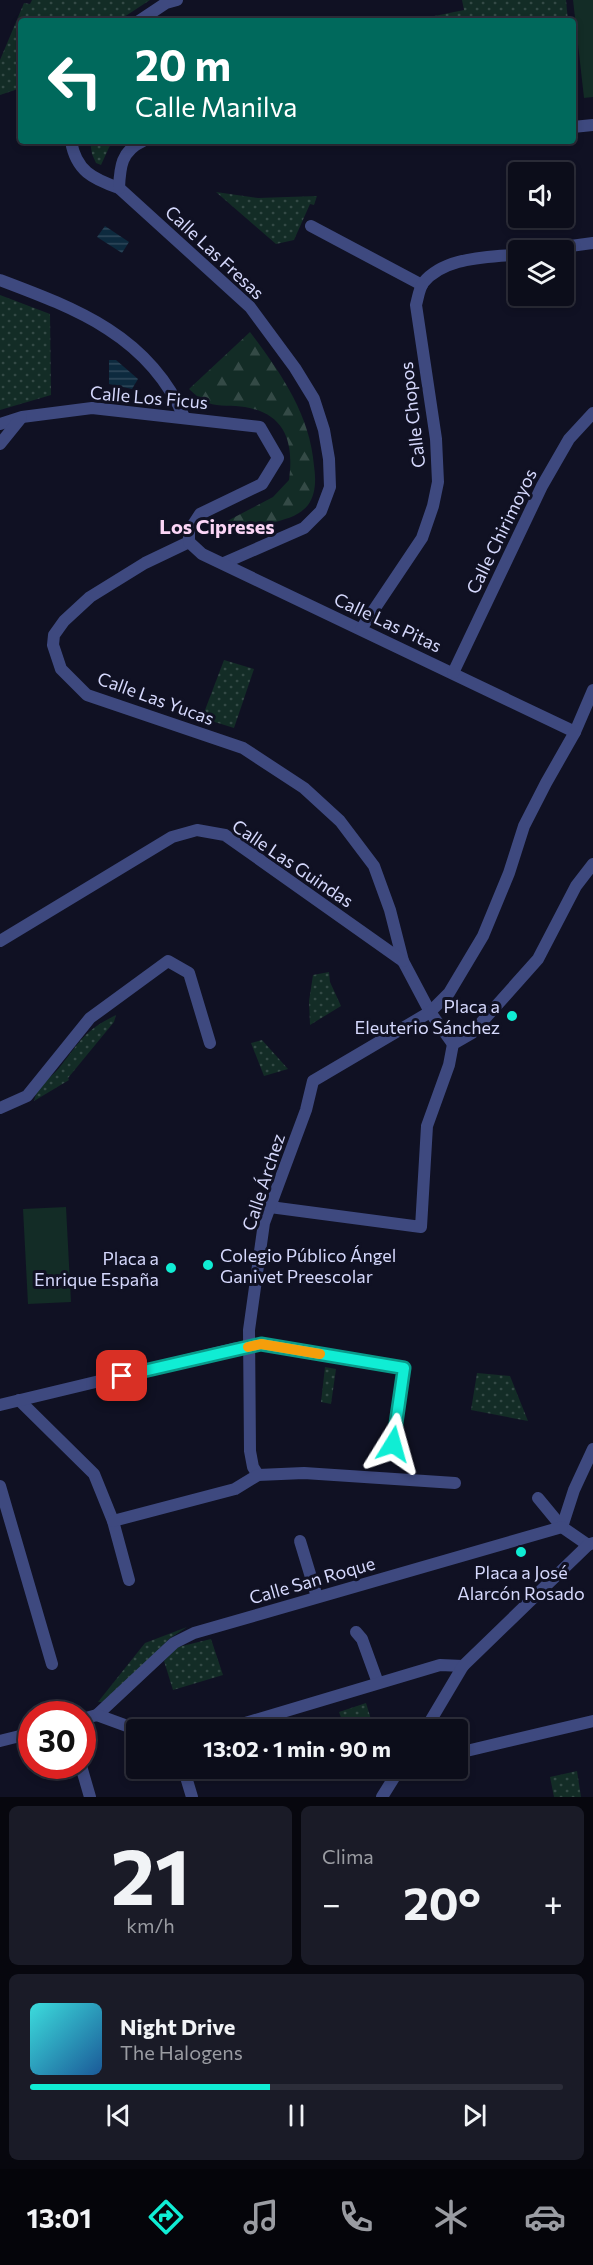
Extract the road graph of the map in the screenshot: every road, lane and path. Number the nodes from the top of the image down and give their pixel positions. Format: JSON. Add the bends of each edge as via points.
{"nodes":[{"id":1,"x":177,"y":0,"type":"edge"},
{"id":2,"x":144,"y":18,"type":"edge"},
{"id":3,"x":593,"y":125,"type":"edge"},
{"id":4,"x":576,"y":126,"type":"edge"},
{"id":5,"x":72,"y":144,"type":"edge"},
{"id":6,"x":137,"y":144,"type":"edge"},
{"id":7,"x":119,"y":188,"type":"junction"},
{"id":8,"x":311,"y":226,"type":"dead end"},
{"id":9,"x":593,"y":243,"type":"edge"},
{"id":10,"x":574,"y":246,"type":"edge"},
{"id":11,"x":508,"y":255,"type":"edge"},
{"id":12,"x":0,"y":280,"type":"edge"},
{"id":13,"x":422,"y":285,"type":"junction"},
{"id":14,"x":593,"y":413,"type":"edge"},
{"id":15,"x":22,"y":417,"type":"junction"},
{"id":16,"x":184,"y":417,"type":"junction"},
{"id":17,"x":0,"y":424,"type":"edge"},
{"id":18,"x":0,"y":444,"type":"edge"},
{"id":19,"x":189,"y":542,"type":"junction"},
{"id":20,"x":224,"y":563,"type":"junction"},
{"id":21,"x":361,"y":629,"type":"junction"},
{"id":22,"x":453,"y":673,"type":"junction"},
{"id":23,"x":593,"y":690,"type":"edge"},
{"id":24,"x":575,"y":732,"type":"junction"},
{"id":25,"x":593,"y":864,"type":"edge"},
{"id":26,"x":0,"y":941,"type":"edge"},
{"id":27,"x":403,"y":961,"type":"junction"},
{"id":28,"x":430,"y":1012,"type":"junction"},
{"id":29,"x":210,"y":1043,"type":"dead end"},
{"id":30,"x":453,"y":1044,"type":"junction"},
{"id":31,"x":1,"y":1108,"type":"edge"},
{"id":32,"x":270,"y":1207,"type":"junction"},
{"id":33,"x":249,"y":1347,"type":"junction"},
{"id":34,"x":19,"y":1400,"type":"junction"},
{"id":35,"x":0,"y":1405,"type":"edge"},
{"id":36,"x":393,"y":1444,"type":"dead end"},
{"id":37,"x":593,"y":1449,"type":"edge"},
{"id":38,"x":258,"y":1475,"type":"junction"},
{"id":39,"x":455,"y":1483,"type":"dead end"},
{"id":40,"x":0,"y":1486,"type":"edge"},
{"id":41,"x":538,"y":1498,"type":"dead end"},
{"id":42,"x":113,"y":1521,"type":"junction"},
{"id":43,"x":562,"y":1527,"type":"junction"},
{"id":44,"x":300,"y":1541,"type":"dead end"},
{"id":45,"x":590,"y":1544,"type":"edge"},
{"id":46,"x":129,"y":1580,"type":"dead end"},
{"id":47,"x":317,"y":1597,"type":"junction"},
{"id":48,"x":356,"y":1632,"type":"dead end"},
{"id":49,"x":52,"y":1664,"type":"dead end"},
{"id":50,"x":463,"y":1666,"type":"junction"},
{"id":51,"x":378,"y":1683,"type":"junction"},
{"id":52,"x":97,"y":1715,"type":"joint"},
{"id":53,"x":259,"y":1719,"type":"edge"},
{"id":54,"x":432,"y":1719,"type":"edge"},
{"id":55,"x":593,"y":1721,"type":"edge"},
{"id":56,"x":126,"y":1726,"type":"edge"},
{"id":57,"x":18,"y":1736,"type":"edge"},
{"id":58,"x":0,"y":1741,"type":"edge"},
{"id":59,"x":468,"y":1751,"type":"edge"},
{"id":60,"x":85,"y":1779,"type":"edge"},
{"id":61,"x":187,"y":1779,"type":"edge"},
{"id":62,"x":393,"y":1779,"type":"edge"},
{"id":63,"x":90,"y":1797,"type":"edge"},
{"id":64,"x":192,"y":1797,"type":"edge"},
{"id":65,"x":382,"y":1797,"type":"edge"}],
"edges":[{"from":1,"to":2,"type":"street"},
{"from":3,"to":4,"type":"street"},
{"from":5,"to":7,"type":"street","via":[[80,166],[93,179]]},
{"from":6,"to":7,"type":"street","via":[[121,163]]},
{"from":7,"to":20,"type":"street","name":"Calle Las Fresas","via":[[250,307],[314,399],[324,430],[330,487],[321,511],[304,528]]},
{"from":8,"to":13,"type":"street"},
{"from":9,"to":10,"type":"street"},
{"from":11,"to":13,"type":"street","via":[[452,263],[436,271]]},
{"from":12,"to":16,"type":"street","via":[[59,302],[107,327],[162,375]]},
{"from":13,"to":21,"type":"street","name":"Calle Chopos","via":[[416,305],[436,439],[438,482],[422,537]]},
{"from":14,"to":22,"type":"street","name":"Calle Chirimoyos","via":[[569,439],[542,486]]},
{"from":15,"to":16,"type":"street","name":"Calle Los Ficus","via":[[92,408]]},
{"from":15,"to":17,"type":"street","name":"Calle Los Ficus"},
{"from":15,"to":18,"type":"street"},
{"from":16,"to":19,"type":"street","name":"Calle Los Ficus","via":[[261,428],[278,458],[262,484],[200,514],[189,531]]},
{"from":19,"to":20,"type":"street","name":"Calle Las Pitas","via":[[202,554]]},
{"from":19,"to":27,"type":"street","name":"Calle Las Yucas","via":[[145,563],[90,597],[64,621],[54,635],[53,645],[61,669],[87,695],[243,748],[304,788],[340,821],[374,866]]},
{"from":20,"to":21,"type":"street","name":"Calle Las Pitas"},
{"from":21,"to":22,"type":"street","name":"Calle Las Pitas"},
{"from":22,"to":24,"type":"street","name":"Calle Las Pitas"},
{"from":23,"to":24,"type":"street"},
{"from":24,"to":28,"type":"street","via":[[525,826],[483,936],[449,993]]},
{"from":25,"to":30,"type":"street","via":[[576,886],[538,959],[472,1033]]},
{"from":26,"to":27,"type":"street","name":"Calle Las Guindas","via":[[172,837],[197,830],[225,835]]},
{"from":27,"to":28,"type":"street","name":"Calle Las Yucas"},
{"from":28,"to":30,"type":"street","name":"Calle Las Yucas"},
{"from":28,"to":32,"type":"street","name":"Calle Árchez","via":[[314,1081]]},
{"from":29,"to":31,"type":"street","via":[[189,973],[168,961],[90,1018],[27,1096]]},
{"from":30,"to":32,"type":"street","via":[[428,1126],[421,1227]]},
{"from":32,"to":33,"type":"street","name":"Calle Árchez","via":[[264,1223]]},
{"from":33,"to":34,"type":"street"},
{"from":33,"to":36,"type":"street","via":[[261,1344],[404,1368]]},
{"from":33,"to":38,"type":"street","name":"Calle Árchez","via":[[250,1451]]},
{"from":34,"to":35,"type":"street"},
{"from":34,"to":42,"type":"street","via":[[94,1474]]},
{"from":37,"to":43,"type":"street","via":[[573,1490]]},
{"from":38,"to":39,"type":"street","via":[[304,1473]]},
{"from":38,"to":42,"type":"street","via":[[235,1489]]},
{"from":40,"to":49,"type":"street"},
{"from":41,"to":43,"type":"street"},
{"from":42,"to":46,"type":"street"},
{"from":43,"to":45,"type":"street"},
{"from":43,"to":47,"type":"street","name":"Calle San Roque"},
{"from":44,"to":47,"type":"street"},
{"from":45,"to":50,"type":"street"},
{"from":47,"to":52,"type":"street","name":"Calle San Roque","via":[[194,1633],[174,1643]]},
{"from":48,"to":51,"type":"street"},
{"from":50,"to":51,"type":"street","via":[[440,1665]]},
{"from":50,"to":54,"type":"street"},
{"from":51,"to":53,"type":"street"},
{"from":52,"to":56,"type":"street"},
{"from":55,"to":59,"type":"street"},
{"from":57,"to":58,"type":"street"},
{"from":60,"to":63,"type":"street"},
{"from":61,"to":64,"type":"street"},
{"from":62,"to":65,"type":"street"}]}
